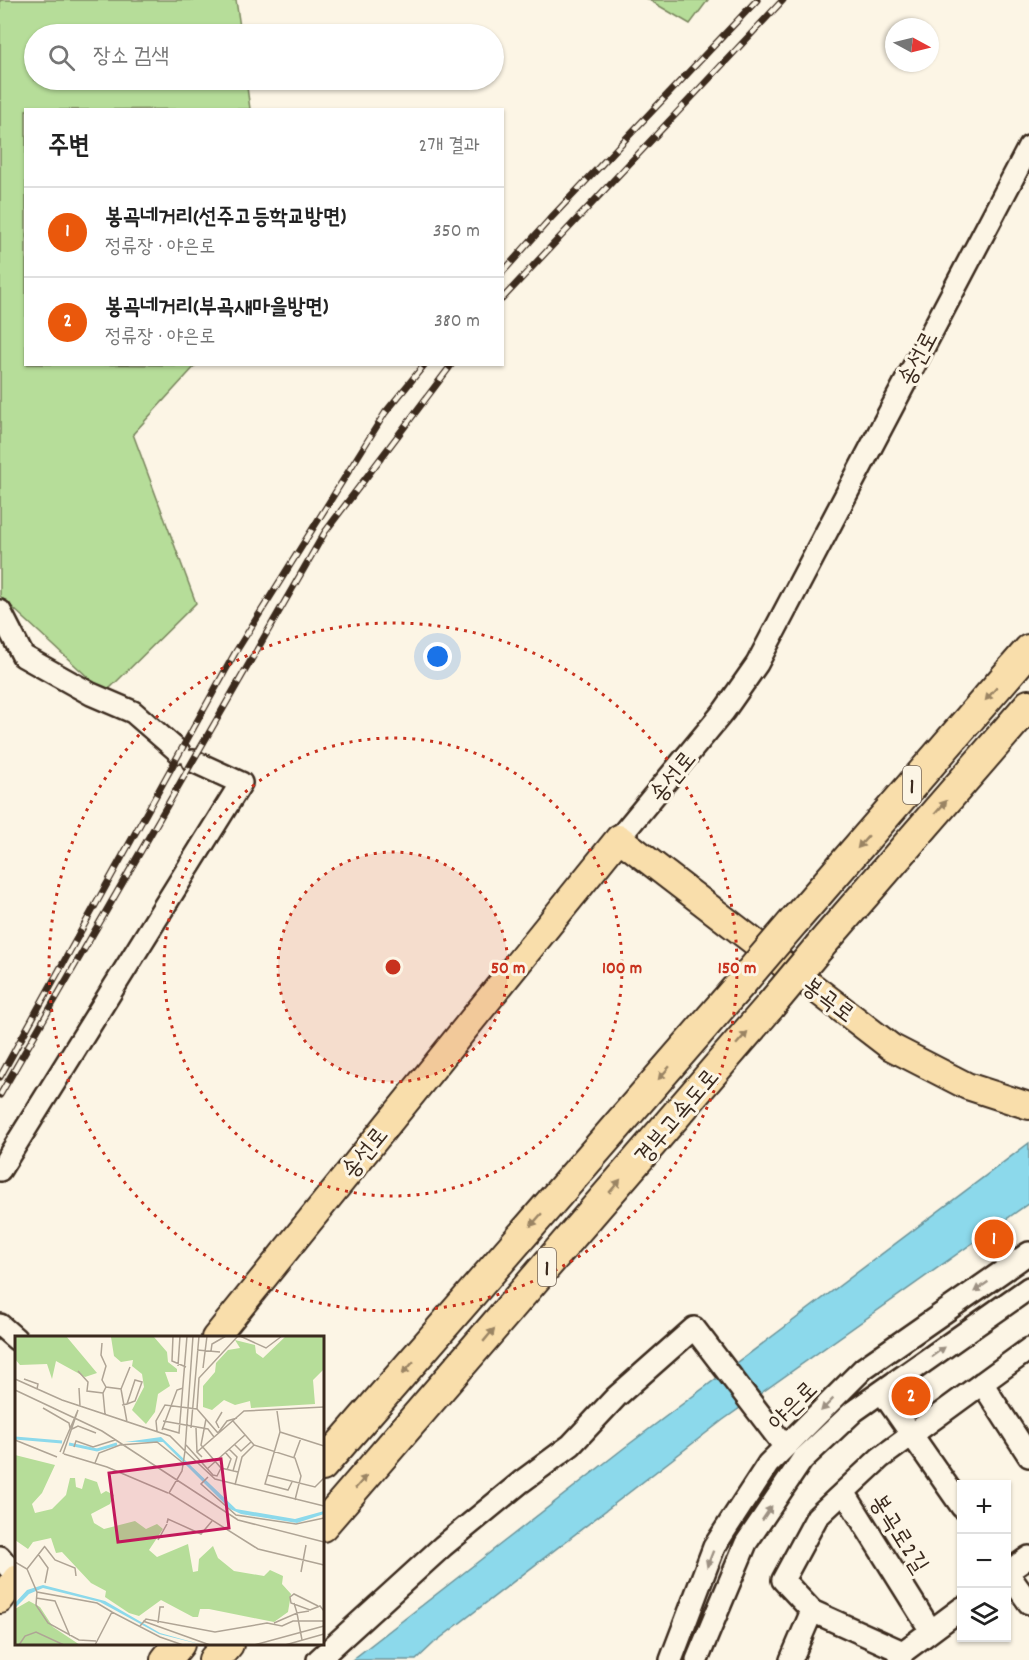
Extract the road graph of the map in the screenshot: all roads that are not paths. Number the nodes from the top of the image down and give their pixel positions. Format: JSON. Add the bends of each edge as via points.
{"nodes":[{"id":1,"x":1029,"y":147,"type":"edge"},
{"id":2,"x":0,"y":611,"type":"edge"},
{"id":3,"x":1029,"y":650,"type":"edge"},
{"id":4,"x":1029,"y":705,"type":"edge"},
{"id":5,"x":620,"y":838,"type":"junction"},
{"id":6,"x":1029,"y":1106,"type":"edge"},
{"id":7,"x":0,"y":1170,"type":"edge"},
{"id":8,"x":1029,"y":1253,"type":"edge"},
{"id":9,"x":1029,"y":1288,"type":"edge"},
{"id":10,"x":0,"y":1325,"type":"edge"},
{"id":11,"x":217,"y":1336,"type":"edge"},
{"id":12,"x":15,"y":1338,"type":"edge"},
{"id":13,"x":1029,"y":1349,"type":"edge"},
{"id":14,"x":982,"y":1383,"type":"junction"},
{"id":15,"x":882,"y":1392,"type":"junction"},
{"id":16,"x":911,"y":1434,"type":"junction"},
{"id":17,"x":785,"y":1447,"type":"junction"},
{"id":18,"x":1029,"y":1456,"type":"edge"},
{"id":19,"x":324,"y":1464,"type":"edge"},
{"id":20,"x":844,"y":1492,"type":"junction"},
{"id":21,"x":957,"y":1500,"type":"edge"},
{"id":22,"x":324,"y":1524,"type":"edge"},
{"id":23,"x":0,"y":1557,"type":"edge"},
{"id":24,"x":1029,"y":1557,"type":"edge"},
{"id":25,"x":1011,"y":1569,"type":"edge"},
{"id":26,"x":15,"y":1577,"type":"edge"},
{"id":27,"x":1011,"y":1578,"type":"edge"},
{"id":28,"x":15,"y":1579,"type":"edge"},
{"id":29,"x":0,"y":1600,"type":"edge"},
{"id":30,"x":1029,"y":1603,"type":"edge"},
{"id":31,"x":812,"y":1611,"type":"junction"},
{"id":32,"x":957,"y":1612,"type":"edge"},
{"id":33,"x":931,"y":1631,"type":"junction"},
{"id":34,"x":177,"y":1645,"type":"edge"},
{"id":35,"x":227,"y":1645,"type":"edge"},
{"id":36,"x":901,"y":1656,"type":"edge"},
{"id":37,"x":166,"y":1660,"type":"edge"},
{"id":38,"x":214,"y":1660,"type":"edge"},
{"id":39,"x":318,"y":1660,"type":"edge"},
{"id":40,"x":671,"y":1660,"type":"edge"},
{"id":41,"x":697,"y":1660,"type":"edge"},
{"id":42,"x":791,"y":1660,"type":"edge"}],
"edges":[{"from":1,"to":5,"type":"street","name":"송선로","via":[[757,664],[717,720]]},
{"from":2,"to":7,"type":"street","via":[[23,656],[91,694],[133,712],[186,756],[241,783]]},
{"from":3,"to":19,"type":"highway","name":"경부고속도로","number":"1","one_way":true,"bridge":true},
{"from":22,"to":4,"type":"highway","name":"경부고속도로","number":"1","one_way":true,"bridge":true},
{"from":5,"to":6,"type":"main road","name":"봉곡로","via":[[891,1047],[967,1086]]},
{"from":5,"to":11,"type":"main road","name":"송선로"},
{"from":8,"to":17,"type":"street","name":"야은로","one_way":true,"via":[[864,1368]]},
{"from":15,"to":9,"type":"street","name":"야은로","one_way":true},
{"from":10,"to":12,"type":"street"},
{"from":13,"to":14,"type":"street","name":"봉곡로2길"},
{"from":14,"to":16,"type":"street","name":"봉곡로2길"},
{"from":14,"to":18,"type":"street"},
{"from":15,"to":16,"type":"street"},
{"from":41,"to":15,"type":"street","name":"야은로","one_way":true,"via":[[746,1543],[802,1460],[854,1411]]},
{"from":16,"to":20,"type":"street","name":"봉곡로2길"},
{"from":16,"to":21,"type":"street"},
{"from":17,"to":39,"type":"street","via":[[694,1328],[616,1397],[571,1445],[443,1546]]},
{"from":17,"to":40,"type":"street","name":"야은로","one_way":true,"via":[[768,1464],[714,1547]]},
{"from":20,"to":31,"type":"street","name":"봉곡로2길","via":[[817,1517],[783,1580]]},
{"from":20,"to":33,"type":"street","name":"봉곡로2길"},
{"from":23,"to":26,"type":"street"},
{"from":24,"to":25,"type":"street"},
{"from":27,"to":30,"type":"street"},
{"from":28,"to":29,"type":"main road"},
{"from":31,"to":36,"type":"street","name":"봉곡로2길"},
{"from":31,"to":42,"type":"street"},
{"from":32,"to":33,"type":"street"},
{"from":33,"to":36,"type":"street"},
{"from":34,"to":37,"type":"highway"},
{"from":35,"to":38,"type":"highway"}]}
